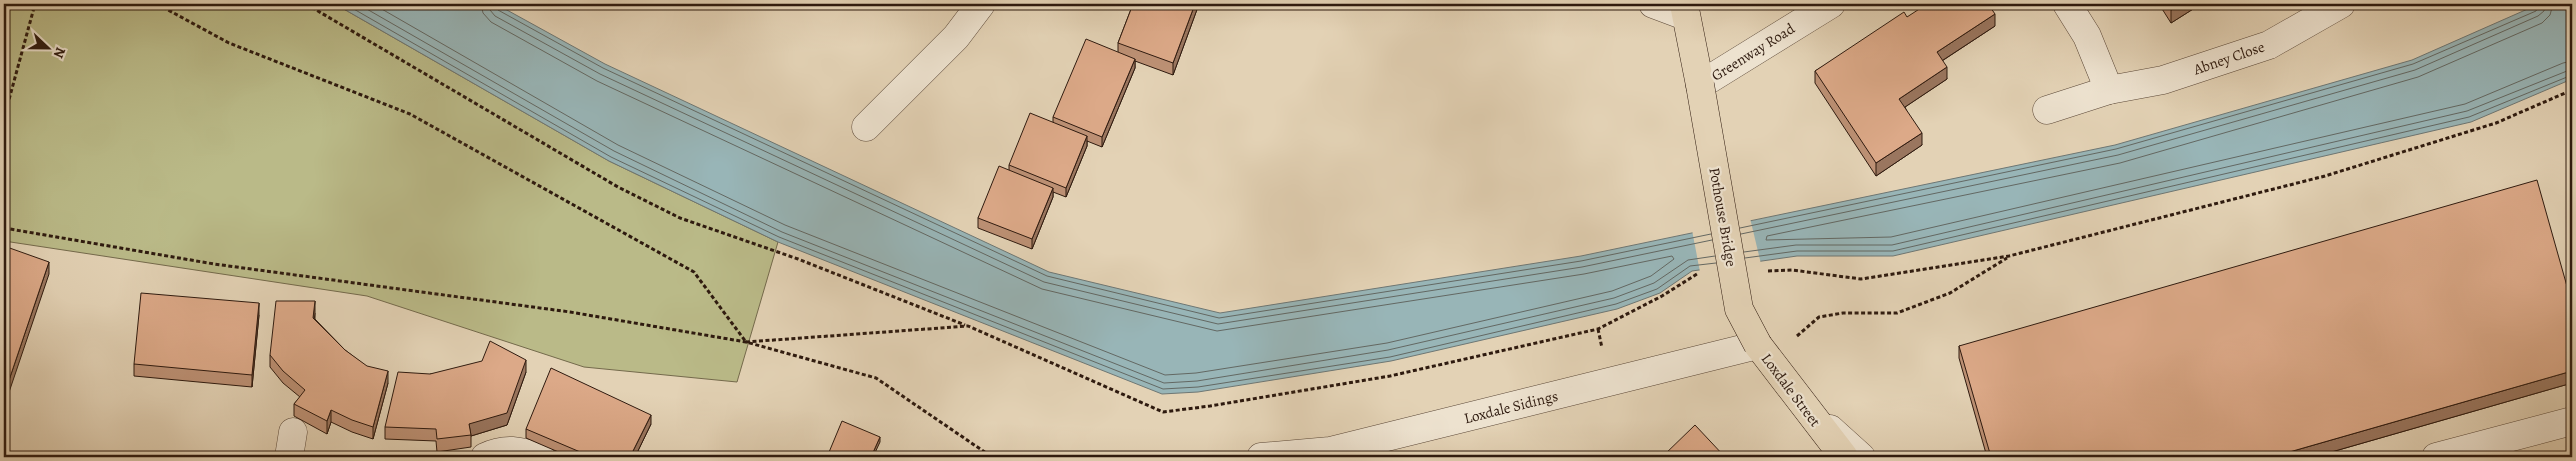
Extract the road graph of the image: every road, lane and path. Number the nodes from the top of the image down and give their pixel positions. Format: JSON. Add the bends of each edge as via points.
{"nodes":[{"id":1,"x":35,"y":4,"type":"edge"},
{"id":2,"x":157,"y":4,"type":"edge"},
{"id":3,"x":306,"y":4,"type":"edge"},
{"id":4,"x":981,"y":4,"type":"edge"},
{"id":5,"x":1652,"y":4,"type":"edge"},
{"id":6,"x":1830,"y":4,"type":"edge"},
{"id":7,"x":2067,"y":4,"type":"edge"},
{"id":8,"x":2341,"y":4,"type":"edge"},
{"id":9,"x":1685,"y":10,"type":"edge"},
{"id":10,"x":1700,"y":85,"type":"junction"},
{"id":11,"x":2109,"y":90,"type":"junction"},
{"id":12,"x":2572,"y":90,"type":"edge"},
{"id":13,"x":2047,"y":110,"type":"dead end"},
{"id":14,"x":4,"y":118,"type":"edge"},
{"id":15,"x":866,"y":127,"type":"dead end"},
{"id":16,"x":4,"y":228,"type":"edge"},
{"id":17,"x":2009,"y":256,"type":"junction"},
{"id":18,"x":1764,"y":271,"type":"dead end"},
{"id":19,"x":1707,"y":274,"type":"dead end"},
{"id":20,"x":968,"y":326,"type":"junction"},
{"id":21,"x":1797,"y":336,"type":"dead end"},
{"id":22,"x":746,"y":342,"type":"junction"},
{"id":23,"x":1758,"y":346,"type":"junction"},
{"id":24,"x":1803,"y":405,"type":"junction"},
{"id":25,"x":2572,"y":421,"type":"edge"},
{"id":26,"x":1331,"y":454,"type":"edge"},
{"id":27,"x":485,"y":457,"type":"edge"},
{"id":28,"x":541,"y":457,"type":"edge"},
{"id":29,"x":992,"y":457,"type":"edge"},
{"id":30,"x":1261,"y":457,"type":"edge"},
{"id":31,"x":1844,"y":457,"type":"edge"},
{"id":32,"x":1860,"y":457,"type":"edge"},
{"id":33,"x":2436,"y":457,"type":"edge"}],
"edges":[{"from":1,"to":14,"type":"path"},
{"from":2,"to":22,"type":"path","via":[[229,43],[410,114],[694,272]]},
{"from":3,"to":20,"type":"path","via":[[618,187],[680,218],[798,259]]},
{"from":4,"to":15,"type":"street","via":[[956,37]]},
{"from":5,"to":9,"type":"street"},
{"from":6,"to":10,"type":"street","name":"Greenway Road"},
{"from":7,"to":11,"type":"street","via":[[2087,36]]},
{"from":8,"to":11,"type":"street","name":"Abney Close","via":[[2269,45],[2163,80]]},
{"from":9,"to":10,"type":"main road","name":"Pothouse Bridge"},
{"from":10,"to":23,"type":"main road","name":"Pothouse Bridge","bridge":true,"via":[[1739,309]]},
{"from":11,"to":13,"type":"street","name":"Abney Close"},
{"from":12,"to":17,"type":"path","via":[[2496,123],[2325,176]]},
{"from":16,"to":22,"type":"path","via":[[214,264],[570,312]]},
{"from":17,"to":18,"type":"path","via":[[1861,279],[1792,270]]},
{"from":17,"to":21,"type":"path","via":[[1950,293],[1897,313],[1843,313],[1818,317]]},
{"from":19,"to":20,"type":"path","via":[[1697,274],[1598,330],[1390,376],[1162,412]]},
{"from":20,"to":22,"type":"path"},
{"from":22,"to":29,"type":"path","via":[[876,378]]},
{"from":23,"to":24,"type":"main road","name":"Loxdale Street"},
{"from":23,"to":26,"type":"street","name":"Loxdale Sidings"},
{"from":24,"to":31,"type":"main road","name":"Loxdale Street"},
{"from":24,"to":32,"type":"street"},
{"from":25,"to":33,"type":"street"},
{"from":26,"to":30,"type":"street","name":"Loxdale Sidings"},
{"from":27,"to":28,"type":"street","via":[[498,450],[517,450]]}]}
